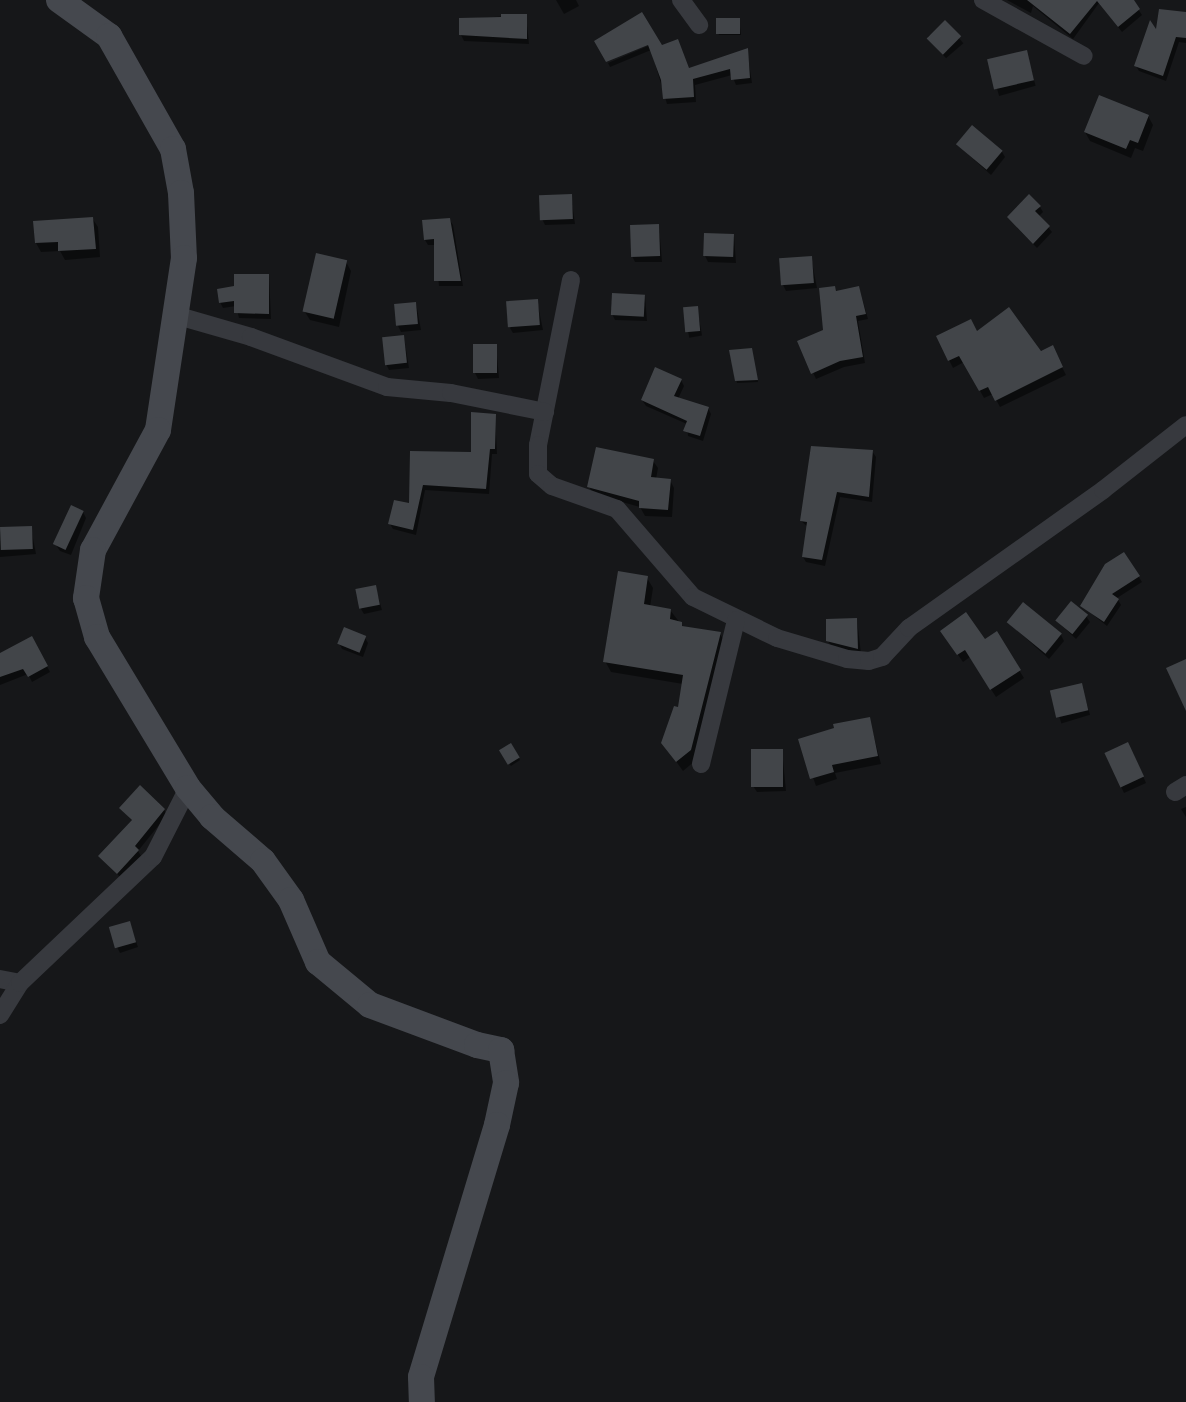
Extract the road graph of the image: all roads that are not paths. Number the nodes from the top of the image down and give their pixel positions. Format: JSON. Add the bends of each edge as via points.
{"nodes":[{"id":1,"x":59,"y":0,"type":"edge"},
{"id":2,"x":681,"y":0,"type":"edge"},
{"id":3,"x":983,"y":0,"type":"edge"},
{"id":4,"x":699,"y":25,"type":"dead end"},
{"id":5,"x":1084,"y":56,"type":"dead end"},
{"id":6,"x":571,"y":280,"type":"dead end"},
{"id":7,"x":175,"y":315,"type":"junction"},
{"id":8,"x":545,"y":412,"type":"junction"},
{"id":9,"x":1186,"y":425,"type":"edge"},
{"id":10,"x":736,"y":620,"type":"junction"},
{"id":11,"x":701,"y":764,"type":"dead end"},
{"id":12,"x":188,"y":788,"type":"junction"},
{"id":13,"x":0,"y":979,"type":"edge"},
{"id":14,"x":20,"y":983,"type":"junction"},
{"id":15,"x":0,"y":1015,"type":"edge"},
{"id":16,"x":422,"y":1402,"type":"edge"}],
"edges":[{"from":1,"to":7,"type":"main road","via":[[109,36],[173,149],[184,258]]},
{"from":2,"to":4,"type":"street"},
{"from":3,"to":5,"type":"street"},
{"from":6,"to":8,"type":"street"},
{"from":7,"to":8,"type":"street","via":[[251,337],[387,387],[451,393]]},
{"from":7,"to":12,"type":"main road","via":[[158,430],[93,550],[86,598],[97,637]]},
{"from":8,"to":10,"type":"street","via":[[536,461],[543,482],[617,509],[693,597]]},
{"from":9,"to":10,"type":"street","via":[[1103,490],[909,628],[882,657],[869,661],[847,659],[777,638]]},
{"from":10,"to":11,"type":"street"},
{"from":12,"to":14,"type":"street","via":[[153,857]]},
{"from":12,"to":16,"type":"main road","via":[[212,817],[263,861],[291,900],[318,962],[343,984],[369,1005],[477,1045],[501,1050],[506,1083],[497,1125],[421,1377]]},
{"from":13,"to":14,"type":"street"},
{"from":14,"to":15,"type":"street"}]}
